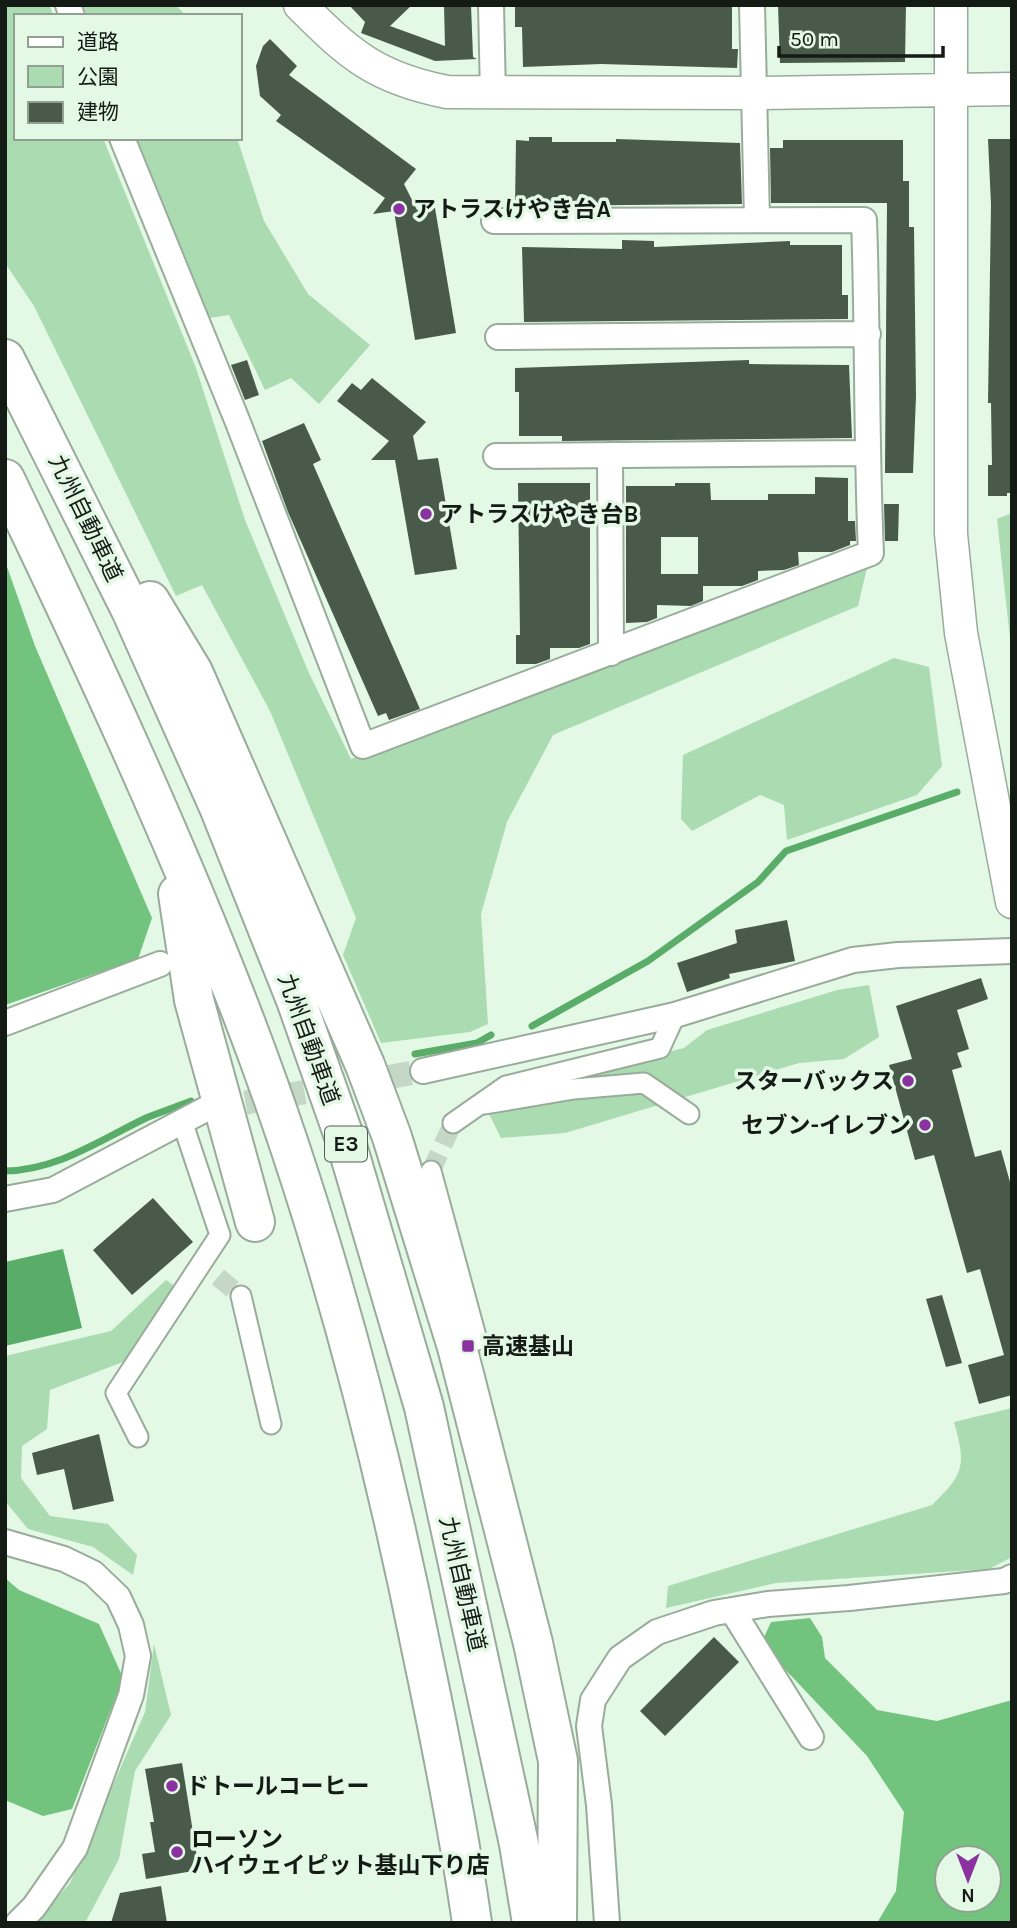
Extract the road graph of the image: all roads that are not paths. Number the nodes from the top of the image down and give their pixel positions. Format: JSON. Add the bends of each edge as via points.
{"nodes":[{"id":1,"x":300,"y":5,"type":"edge"},
{"id":2,"x":491,"y":5,"type":"edge"},
{"id":3,"x":752,"y":5,"type":"edge"},
{"id":4,"x":951,"y":5,"type":"edge"},
{"id":5,"x":952,"y":88,"type":"junction"},
{"id":6,"x":1012,"y":89,"type":"edge"},
{"id":7,"x":754,"y":93,"type":"junction"},
{"id":8,"x":493,"y":94,"type":"junction"},
{"id":9,"x":123,"y":140,"type":"edge"},
{"id":10,"x":757,"y":219,"type":"junction"},
{"id":11,"x":494,"y":221,"type":"dead end"},
{"id":12,"x":868,"y":334,"type":"junction"},
{"id":13,"x":498,"y":337,"type":"dead end"},
{"id":14,"x":5,"y":359,"type":"edge"},
{"id":15,"x":32,"y":408,"type":"junction"},
{"id":16,"x":866,"y":453,"type":"junction"},
{"id":17,"x":610,"y":455,"type":"junction"},
{"id":18,"x":496,"y":456,"type":"dead end"},
{"id":19,"x":5,"y":478,"type":"edge"},
{"id":20,"x":611,"y":653,"type":"junction"},
{"id":21,"x":167,"y":828,"type":"junction"},
{"id":22,"x":1012,"y":902,"type":"edge"},
{"id":23,"x":1012,"y":951,"type":"edge"},
{"id":24,"x":160,"y":964,"type":"dead end"},
{"id":25,"x":675,"y":1015,"type":"junction"},
{"id":26,"x":5,"y":1023,"type":"edge"},
{"id":27,"x":423,"y":1071,"type":"tunnel mouth"},
{"id":28,"x":477,"y":1105,"type":"junction"},
{"id":29,"x":206,"y":1109,"type":"tunnel mouth"},
{"id":30,"x":689,"y":1115,"type":"dead end"},
{"id":31,"x":182,"y":1121,"type":"junction"},
{"id":32,"x":453,"y":1122,"type":"tunnel mouth"},
{"id":33,"x":431,"y":1171,"type":"tunnel mouth"},
{"id":34,"x":5,"y":1199,"type":"edge"},
{"id":35,"x":255,"y":1222,"type":"dead end"},
{"id":36,"x":202,"y":1264,"type":"junction"},
{"id":37,"x":218,"y":1277,"type":"tunnel mouth"},
{"id":38,"x":240,"y":1296,"type":"tunnel mouth"},
{"id":39,"x":477,"y":1340,"type":"dead end"},
{"id":40,"x":271,"y":1424,"type":"dead end"},
{"id":41,"x":138,"y":1437,"type":"dead end"},
{"id":42,"x":5,"y":1542,"type":"edge"},
{"id":43,"x":1012,"y":1577,"type":"edge"},
{"id":44,"x":732,"y":1610,"type":"junction"},
{"id":45,"x":811,"y":1737,"type":"dead end"},
{"id":46,"x":18,"y":1923,"type":"edge"},
{"id":47,"x":472,"y":1923,"type":"edge"},
{"id":48,"x":532,"y":1923,"type":"edge"},
{"id":49,"x":557,"y":1923,"type":"edge"},
{"id":50,"x":607,"y":1923,"type":"edge"}],
"edges":[{"from":1,"to":8,"type":"street","via":[[356,58],[383,74],[413,86]]},
{"from":2,"to":8,"type":"street"},
{"from":3,"to":7,"type":"street"},
{"from":4,"to":5,"type":"street"},
{"from":5,"to":6,"type":"street"},
{"from":5,"to":7,"type":"street"},
{"from":5,"to":22,"type":"street","via":[[952,547],[961,633]]},
{"from":7,"to":8,"type":"street"},
{"from":7,"to":10,"type":"street"},
{"from":9,"to":20,"type":"street","via":[[363,746]]},
{"from":10,"to":11,"type":"street"},
{"from":10,"to":12,"type":"street","via":[[864,219]]},
{"from":12,"to":13,"type":"street"},
{"from":12,"to":16,"type":"street"},
{"from":14,"to":15,"type":"highway","name":"九州自動車道","number":"E3"},
{"from":15,"to":48,"type":"highway","name":"九州自動車道","number":"E3","via":[[131,610],[219,807],[296,1000],[346,1142],[424,1408]]},
{"from":15,"to":49,"type":"highway","via":[[193,672],[365,1065],[392,1137],[457,1347],[533,1643],[558,1761]]},
{"from":16,"to":17,"type":"street"},
{"from":16,"to":20,"type":"street","via":[[871,553]]},
{"from":17,"to":18,"type":"street"},
{"from":17,"to":20,"type":"street"},
{"from":19,"to":21,"type":"highway","number":"E3"},
{"from":21,"to":35,"type":"highway","via":[[194,1000]]},
{"from":21,"to":47,"type":"highway","number":"E3","via":[[242,1014],[345,1324],[413,1606],[460,1839]]},
{"from":23,"to":25,"type":"street","via":[[853,960]]},
{"from":24,"to":26,"type":"street"},
{"from":25,"to":27,"type":"street"},
{"from":25,"to":28,"type":"street","via":[[660,1048],[506,1086]]},
{"from":28,"to":30,"type":"street","via":[[585,1087],[644,1083]]},
{"from":28,"to":32,"type":"street"},
{"from":29,"to":31,"type":"street"},
{"from":31,"to":34,"type":"street","via":[[53,1190]]},
{"from":31,"to":36,"type":"street","via":[[220,1236]]},
{"from":33,"to":39,"type":"street"},
{"from":36,"to":37,"type":"street"},
{"from":36,"to":41,"type":"street","via":[[116,1393]]},
{"from":38,"to":40,"type":"street"},
{"from":42,"to":46,"type":"street","via":[[64,1559],[93,1573],[118,1597],[138,1656],[131,1695],[75,1848]]},
{"from":43,"to":44,"type":"street"},
{"from":44,"to":45,"type":"street"},
{"from":44,"to":50,"type":"street","via":[[657,1632],[620,1658],[593,1700],[589,1726]]}]}
